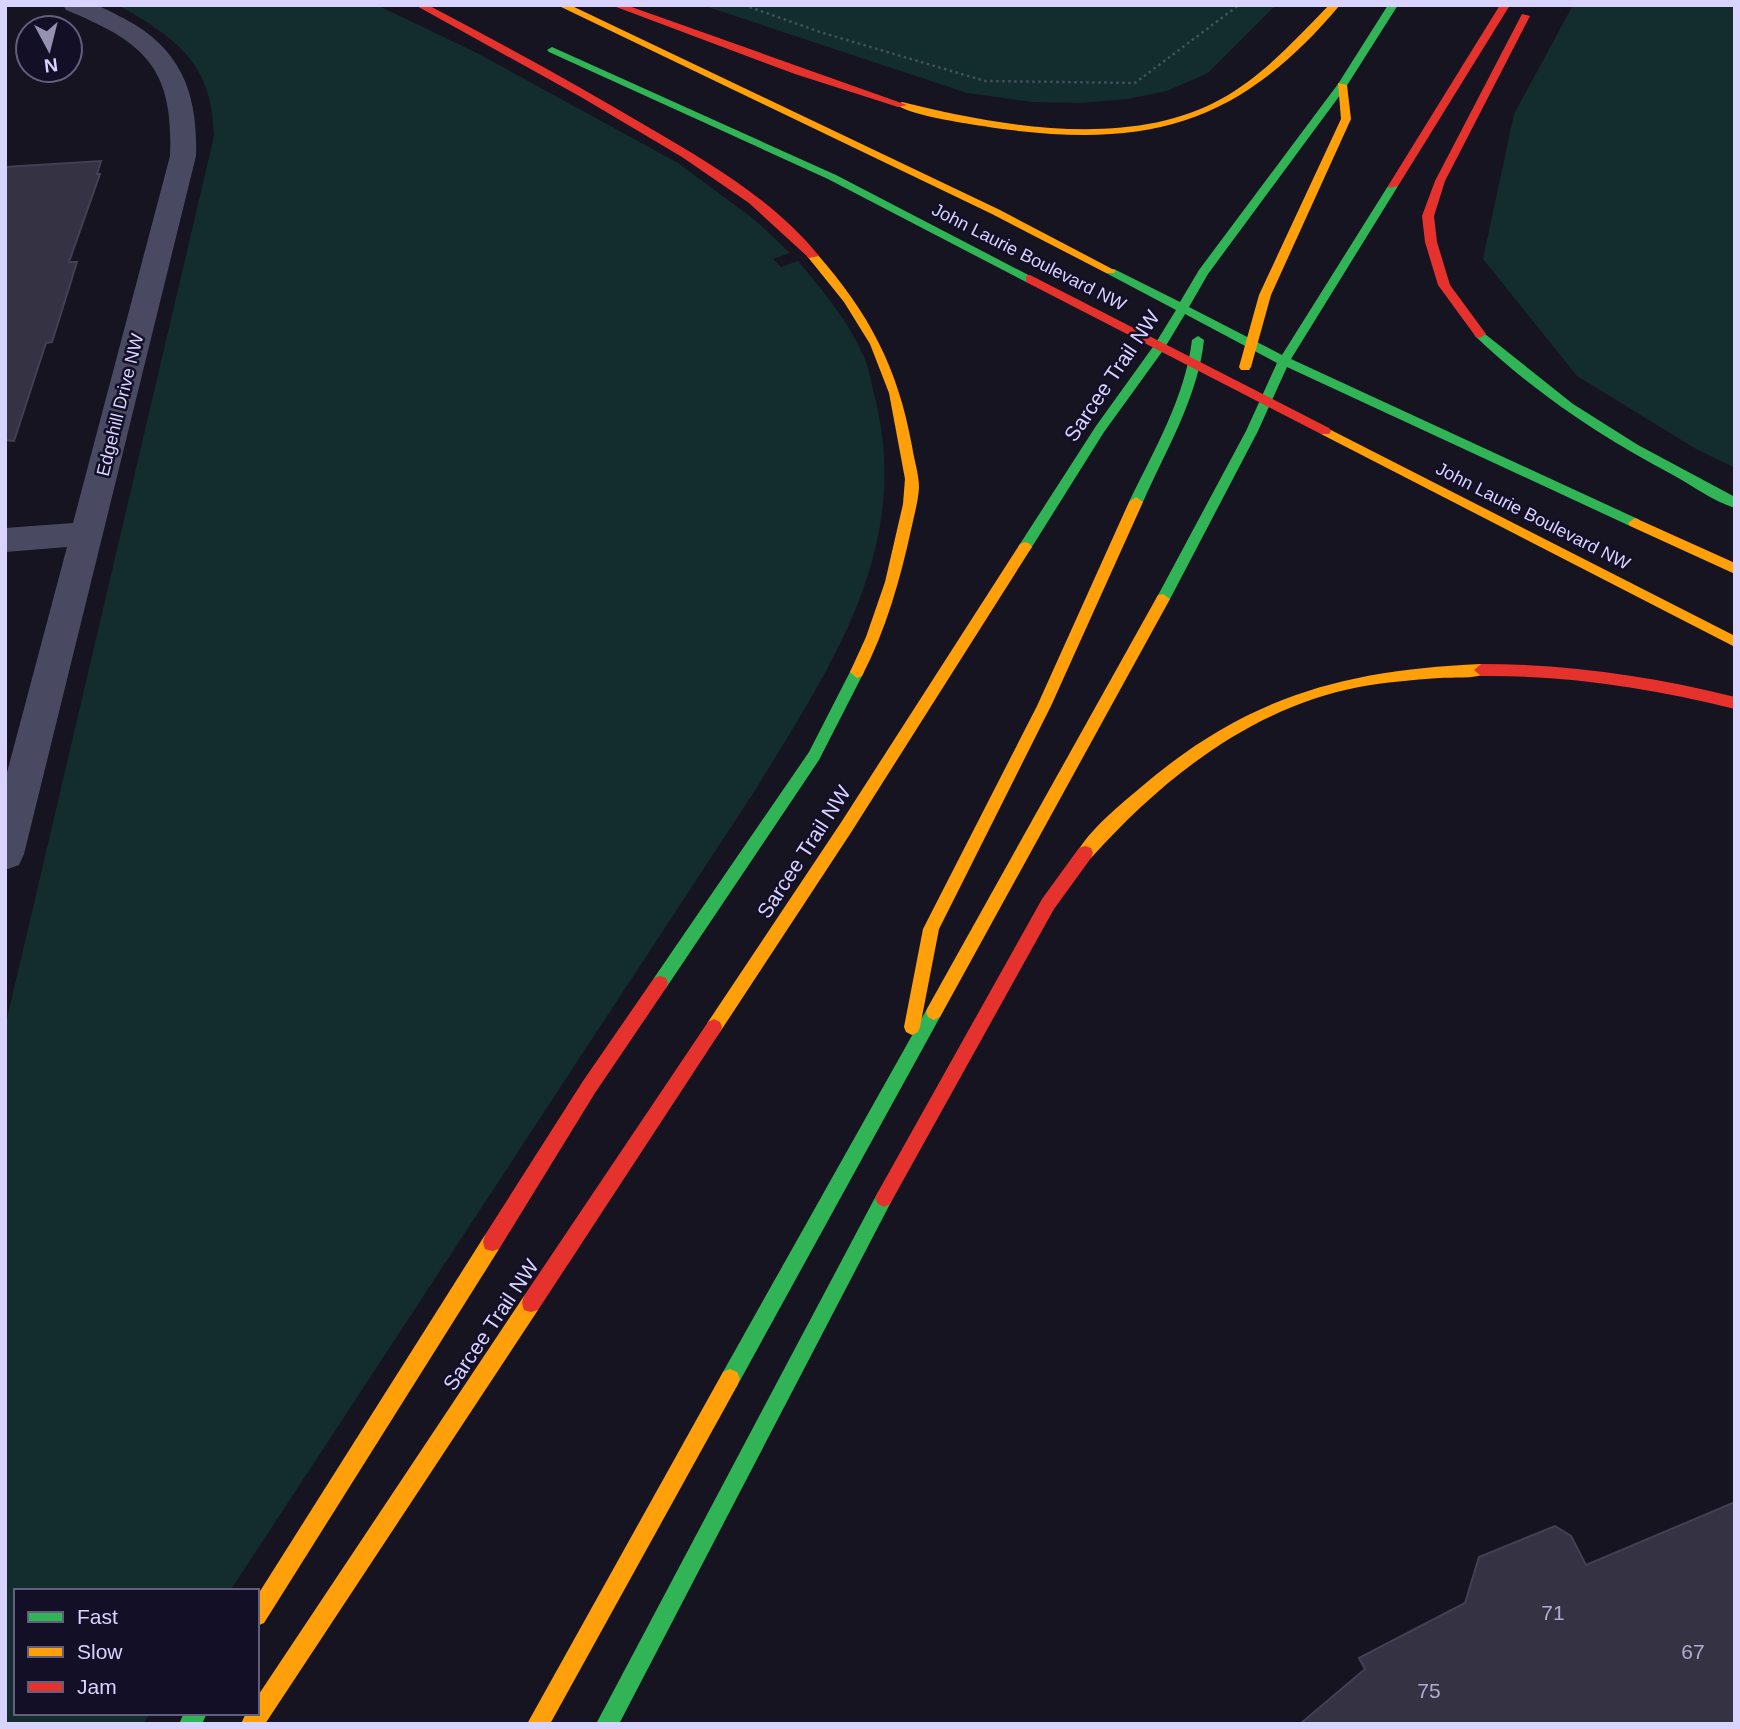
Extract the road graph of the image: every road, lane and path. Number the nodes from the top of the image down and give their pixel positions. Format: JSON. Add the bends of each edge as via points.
{"nodes":[{"id":1,"x":74,"y":5,"type":"edge"},
{"id":2,"x":420,"y":5,"type":"edge"},
{"id":3,"x":444,"y":5,"type":"edge"},
{"id":4,"x":562,"y":5,"type":"edge"},
{"id":5,"x":617,"y":5,"type":"edge"},
{"id":6,"x":744,"y":5,"type":"edge"},
{"id":7,"x":1239,"y":5,"type":"edge"},
{"id":8,"x":1335,"y":5,"type":"edge"},
{"id":9,"x":1393,"y":5,"type":"edge"},
{"id":10,"x":1505,"y":5,"type":"edge"},
{"id":11,"x":1531,"y":5,"type":"edge"},
{"id":12,"x":493,"y":26,"type":"dead end"},
{"id":13,"x":542,"y":46,"type":"dead end"},
{"id":14,"x":1342,"y":85,"type":"junction"},
{"id":15,"x":1182,"y":308,"type":"junction"},
{"id":16,"x":1251,"y":344,"type":"junction"},
{"id":17,"x":1160,"y":346,"type":"junction"},
{"id":18,"x":1284,"y":361,"type":"junction"},
{"id":19,"x":1194,"y":364,"type":"junction"},
{"id":20,"x":1266,"y":402,"type":"junction"},
{"id":21,"x":1735,"y":503,"type":"edge"},
{"id":22,"x":88,"y":533,"type":"junction"},
{"id":23,"x":5,"y":540,"type":"edge"},
{"id":24,"x":1735,"y":569,"type":"edge"},
{"id":25,"x":1735,"y":642,"type":"edge"},
{"id":26,"x":1735,"y":703,"type":"edge"},
{"id":27,"x":5,"y":854,"type":"edge"},
{"id":28,"x":906,"y":1060,"type":"junction"},
{"id":29,"x":259,"y":1613,"type":"edge"},
{"id":30,"x":259,"y":1713,"type":"edge"},
{"id":31,"x":538,"y":1724,"type":"edge"},
{"id":32,"x":607,"y":1724,"type":"edge"}],
"edges":[{"from":1,"to":22,"type":"street","name":"Edgehill Drive NW","via":[[106,17],[158,54],[175,79],[186,132]]},
{"from":2,"to":29,"type":"main road","via":[[566,82],[712,169],[789,230],[839,284],[883,356],[902,416],[912,489],[898,561],[870,646],[814,756],[589,1087]]},
{"from":3,"to":12,"type":"main road"},
{"from":4,"to":15,"type":"main road","name":"John Laurie Boulevard NW","via":[[996,212]]},
{"from":5,"to":8,"type":"main road","via":[[877,99],[1014,130],[1081,133],[1145,128],[1203,113],[1237,95],[1280,61]]},
{"from":6,"to":7,"type":"path","via":[[985,81],[1135,83]]},
{"from":9,"to":14,"type":"main road","name":"Sarcee Trail NW"},
{"from":10,"to":18,"type":"main road"},
{"from":11,"to":21,"type":"main road","via":[[1428,215],[1434,261],[1453,302],[1495,352],[1560,404]]},
{"from":13,"to":17,"type":"main road","name":"John Laurie Boulevard NW","via":[[832,177]]},
{"from":14,"to":15,"type":"main road","name":"Sarcee Trail NW"},
{"from":14,"to":16,"type":"main road","via":[[1346,119],[1265,295]]},
{"from":15,"to":16,"type":"main road","name":"John Laurie Boulevard NW"},
{"from":15,"to":17,"type":"main road","name":"Sarcee Trail NW"},
{"from":15,"to":19,"type":"main road","via":[[1199,331]]},
{"from":16,"to":18,"type":"main road","name":"John Laurie Boulevard NW"},
{"from":16,"to":20,"type":"main road","via":[[1245,375]]},
{"from":17,"to":19,"type":"main road","name":"John Laurie Boulevard NW"},
{"from":17,"to":30,"type":"main road","name":"Sarcee Trail NW","via":[[1100,429],[846,826]]},
{"from":18,"to":20,"type":"main road"},
{"from":18,"to":24,"type":"main road","name":"John Laurie Boulevard NW"},
{"from":19,"to":20,"type":"main road","name":"John Laurie Boulevard NW"},
{"from":19,"to":28,"type":"main road","via":[[1044,706],[931,929]]},
{"from":20,"to":25,"type":"main road","name":"John Laurie Boulevard NW"},
{"from":20,"to":28,"type":"main road","via":[[1138,646]]},
{"from":22,"to":23,"type":"street"},
{"from":22,"to":27,"type":"street","name":"Edgehill Drive NW"},
{"from":26,"to":32,"type":"main road","via":[[1630,680],[1529,670],[1431,671],[1352,684],[1274,708],[1212,743],[1129,807],[1070,870],[930,1110]]},
{"from":28,"to":31,"type":"main road"}]}
